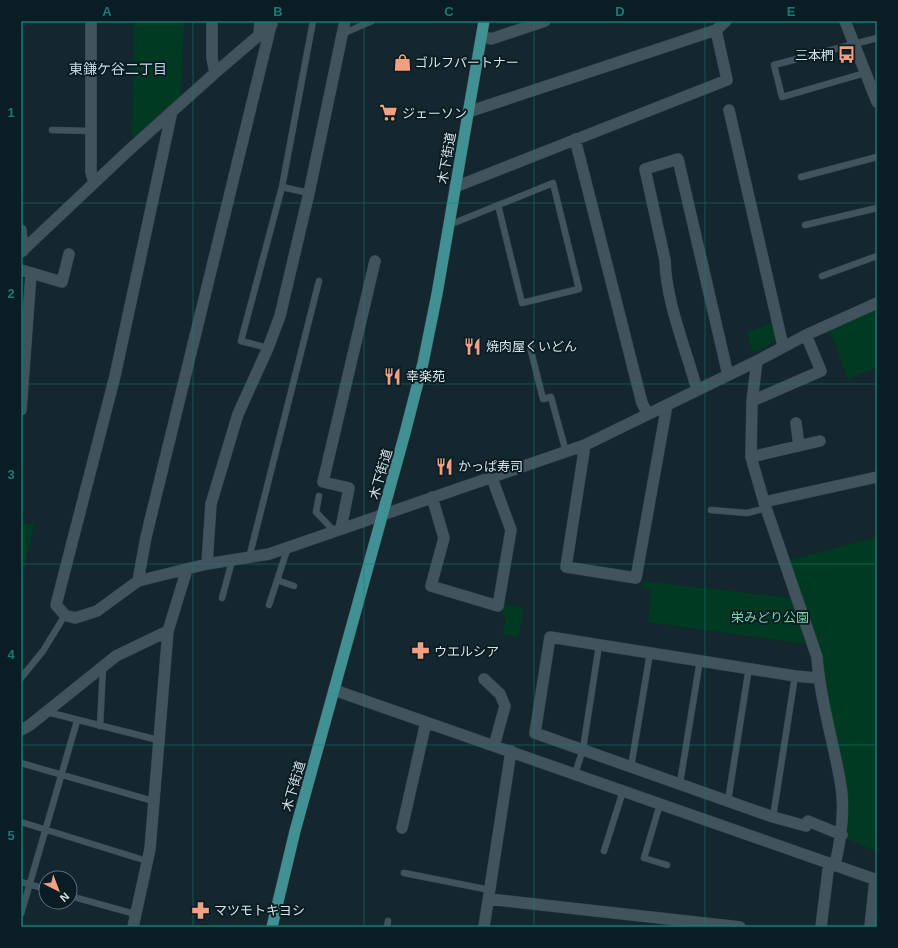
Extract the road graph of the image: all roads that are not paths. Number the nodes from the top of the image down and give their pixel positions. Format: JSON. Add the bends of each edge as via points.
{"nodes":[{"id":1,"x":91,"y":21,"type":"edge"},
{"id":2,"x":212,"y":21,"type":"edge"},
{"id":3,"x":260,"y":21,"type":"edge"},
{"id":4,"x":313,"y":21,"type":"edge"},
{"id":5,"x":345,"y":21,"type":"edge"},
{"id":6,"x":372,"y":21,"type":"edge"},
{"id":7,"x":484,"y":21,"type":"edge"},
{"id":8,"x":545,"y":21,"type":"edge"},
{"id":9,"x":726,"y":21,"type":"edge"},
{"id":10,"x":845,"y":21,"type":"edge"},
{"id":11,"x":274,"y":23,"type":"edge"},
{"id":12,"x":716,"y":30,"type":"junction"},
{"id":13,"x":342,"y":34,"type":"junction"},
{"id":14,"x":259,"y":35,"type":"junction"},
{"id":15,"x":482,"y":36,"type":"junction"},
{"id":16,"x":877,"y":38,"type":"edge"},
{"id":17,"x":853,"y":43,"type":"junction"},
{"id":18,"x":215,"y":73,"type":"junction"},
{"id":19,"x":865,"y":73,"type":"junction"},
{"id":20,"x":877,"y":102,"type":"edge"},
{"id":21,"x":729,"y":110,"type":"dead end"},
{"id":22,"x":172,"y":111,"type":"junction"},
{"id":23,"x":468,"y":112,"type":"junction"},
{"id":24,"x":52,"y":130,"type":"dead end"},
{"id":25,"x":91,"y":131,"type":"junction"},
{"id":26,"x":575,"y":139,"type":"junction"},
{"id":27,"x":877,"y":157,"type":"edge"},
{"id":28,"x":801,"y":177,"type":"dead end"},
{"id":29,"x":94,"y":183,"type":"junction"},
{"id":30,"x":282,"y":187,"type":"junction"},
{"id":31,"x":455,"y":187,"type":"junction"},
{"id":32,"x":309,"y":193,"type":"junction"},
{"id":33,"x":498,"y":205,"type":"junction"},
{"id":34,"x":877,"y":208,"type":"edge"},
{"id":35,"x":449,"y":225,"type":"junction"},
{"id":36,"x":805,"y":225,"type":"dead end"},
{"id":37,"x":21,"y":230,"type":"edge"},
{"id":38,"x":22,"y":251,"type":"edge"},
{"id":39,"x":69,"y":254,"type":"dead end"},
{"id":40,"x":877,"y":256,"type":"edge"},
{"id":41,"x":374,"y":261,"type":"dead end"},
{"id":42,"x":26,"y":272,"type":"edge"},
{"id":43,"x":822,"y":276,"type":"dead end"},
{"id":44,"x":319,"y":281,"type":"dead end"},
{"id":45,"x":877,"y":303,"type":"edge"},
{"id":46,"x":806,"y":335,"type":"junction"},
{"id":47,"x":783,"y":346,"type":"junction"},
{"id":48,"x":530,"y":347,"type":"dead end"},
{"id":49,"x":268,"y":348,"type":"junction"},
{"id":50,"x":757,"y":361,"type":"junction"},
{"id":51,"x":728,"y":375,"type":"junction"},
{"id":52,"x":698,"y":390,"type":"junction"},
{"id":53,"x":752,"y":401,"type":"junction"},
{"id":54,"x":667,"y":405,"type":"junction"},
{"id":55,"x":21,"y":410,"type":"edge"},
{"id":56,"x":648,"y":414,"type":"junction"},
{"id":57,"x":796,"y":423,"type":"dead end"},
{"id":58,"x":820,"y":441,"type":"dead end"},
{"id":59,"x":585,"y":445,"type":"junction"},
{"id":60,"x":800,"y":446,"type":"junction"},
{"id":61,"x":566,"y":452,"type":"junction"},
{"id":62,"x":751,"y":457,"type":"junction"},
{"id":63,"x":877,"y":477,"type":"edge"},
{"id":64,"x":492,"y":478,"type":"junction"},
{"id":65,"x":319,"y":496,"type":"dead end"},
{"id":66,"x":432,"y":498,"type":"junction"},
{"id":67,"x":765,"y":505,"type":"junction"},
{"id":68,"x":711,"y":510,"type":"dead end"},
{"id":69,"x":383,"y":514,"type":"junction"},
{"id":70,"x":337,"y":530,"type":"junction"},
{"id":71,"x":288,"y":547,"type":"junction"},
{"id":72,"x":249,"y":558,"type":"junction"},
{"id":73,"x":232,"y":561,"type":"junction"},
{"id":74,"x":207,"y":564,"type":"junction"},
{"id":75,"x":187,"y":569,"type":"junction"},
{"id":76,"x":277,"y":580,"type":"junction"},
{"id":77,"x":138,"y":581,"type":"junction"},
{"id":78,"x":294,"y":586,"type":"dead end"},
{"id":79,"x":222,"y":598,"type":"dead end"},
{"id":80,"x":269,"y":605,"type":"dead end"},
{"id":81,"x":65,"y":615,"type":"junction"},
{"id":82,"x":168,"y":631,"type":"junction"},
{"id":83,"x":599,"y":645,"type":"junction"},
{"id":84,"x":650,"y":653,"type":"junction"},
{"id":85,"x":700,"y":660,"type":"junction"},
{"id":86,"x":104,"y":667,"type":"junction"},
{"id":87,"x":749,"y":667,"type":"junction"},
{"id":88,"x":795,"y":676,"type":"junction"},
{"id":89,"x":21,"y":678,"type":"edge"},
{"id":90,"x":818,"y":678,"type":"junction"},
{"id":91,"x":484,"y":679,"type":"dead end"},
{"id":92,"x":334,"y":690,"type":"junction"},
{"id":93,"x":47,"y":712,"type":"junction"},
{"id":94,"x":77,"y":721,"type":"junction"},
{"id":95,"x":426,"y":722,"type":"junction"},
{"id":96,"x":100,"y":726,"type":"junction"},
{"id":97,"x":21,"y":730,"type":"edge"},
{"id":98,"x":158,"y":740,"type":"junction"},
{"id":99,"x":494,"y":746,"type":"junction"},
{"id":100,"x":584,"y":749,"type":"junction"},
{"id":101,"x":511,"y":751,"type":"junction"},
{"id":102,"x":21,"y":762,"type":"edge"},
{"id":103,"x":631,"y":767,"type":"junction"},
{"id":104,"x":575,"y":774,"type":"junction"},
{"id":105,"x":61,"y":775,"type":"junction"},
{"id":106,"x":680,"y":783,"type":"junction"},
{"id":107,"x":623,"y":791,"type":"junction"},
{"id":108,"x":153,"y":801,"type":"junction"},
{"id":109,"x":728,"y":801,"type":"junction"},
{"id":110,"x":660,"y":804,"type":"junction"},
{"id":111,"x":773,"y":817,"type":"junction"},
{"id":112,"x":21,"y":822,"type":"edge"},
{"id":113,"x":402,"y":828,"type":"dead end"},
{"id":114,"x":46,"y":830,"type":"junction"},
{"id":115,"x":842,"y":835,"type":"junction"},
{"id":116,"x":604,"y":851,"type":"dead end"},
{"id":117,"x":146,"y":861,"type":"junction"},
{"id":118,"x":832,"y":864,"type":"junction"},
{"id":119,"x":667,"y":865,"type":"dead end"},
{"id":120,"x":404,"y":873,"type":"dead end"},
{"id":121,"x":876,"y":880,"type":"edge"},
{"id":122,"x":21,"y":882,"type":"edge"},
{"id":123,"x":30,"y":884,"type":"junction"},
{"id":124,"x":38,"y":886,"type":"edge"},
{"id":125,"x":490,"y":894,"type":"junction"},
{"id":126,"x":78,"y":898,"type":"edge"},
{"id":127,"x":21,"y":914,"type":"edge"},
{"id":128,"x":135,"y":914,"type":"junction"},
{"id":129,"x":688,"y":924,"type":"edge"},
{"id":130,"x":132,"y":927,"type":"edge"},
{"id":131,"x":272,"y":927,"type":"edge"},
{"id":132,"x":484,"y":927,"type":"edge"},
{"id":133,"x":740,"y":927,"type":"edge"},
{"id":134,"x":821,"y":927,"type":"edge"},
{"id":135,"x":870,"y":927,"type":"edge"}],
"edges":[{"from":1,"to":25,"type":"street"},
{"from":2,"to":18,"type":"street","via":[[212,58]]},
{"from":3,"to":14,"type":"street"},
{"from":4,"to":30,"type":"lane"},
{"from":5,"to":13,"type":"street"},
{"from":6,"to":13,"type":"lane"},
{"from":7,"to":15,"type":"main road","name":"木下街道"},
{"from":8,"to":15,"type":"street","via":[[491,39]]},
{"from":9,"to":12,"type":"street"},
{"from":10,"to":17,"type":"street"},
{"from":11,"to":14,"type":"street"},
{"from":11,"to":77,"type":"street","via":[[146,537]]},
{"from":12,"to":23,"type":"street"},
{"from":12,"to":26,"type":"street","via":[[727,80]]},
{"from":13,"to":32,"type":"street"},
{"from":14,"to":18,"type":"street"},
{"from":15,"to":23,"type":"main road","name":"木下街道"},
{"from":16,"to":17,"type":"lane"},
{"from":17,"to":19,"type":"street"},
{"from":17,"to":19,"type":"lane","via":[[774,65],[782,97]]},
{"from":18,"to":22,"type":"street"},
{"from":19,"to":20,"type":"street"},
{"from":21,"to":47,"type":"street"},
{"from":22,"to":29,"type":"street"},
{"from":22,"to":81,"type":"street","via":[[115,376],[56,604]]},
{"from":23,"to":31,"type":"main road","name":"木下街道"},
{"from":24,"to":25,"type":"lane"},
{"from":25,"to":29,"type":"street","via":[[91,172]]},
{"from":26,"to":31,"type":"street"},
{"from":26,"to":56,"type":"street","via":[[642,403]]},
{"from":27,"to":28,"type":"lane"},
{"from":29,"to":38,"type":"street"},
{"from":30,"to":32,"type":"lane"},
{"from":30,"to":49,"type":"lane","via":[[241,341]]},
{"from":31,"to":35,"type":"main road","name":"木下街道"},
{"from":32,"to":49,"type":"street","via":[[280,316]]},
{"from":33,"to":33,"type":"lane","via":[[522,303],[579,289],[553,183]]},
{"from":33,"to":35,"type":"lane"},
{"from":34,"to":36,"type":"lane"},
{"from":35,"to":69,"type":"main road","name":"木下街道","via":[[423,363]]},
{"from":37,"to":38,"type":"street"},
{"from":39,"to":42,"type":"street","via":[[62,282]]},
{"from":40,"to":43,"type":"lane"},
{"from":41,"to":70,"type":"street","via":[[322,482],[349,488]]},
{"from":42,"to":55,"type":"street"},
{"from":44,"to":72,"type":"lane"},
{"from":45,"to":46,"type":"street"},
{"from":46,"to":47,"type":"street"},
{"from":46,"to":53,"type":"street","via":[[821,371]]},
{"from":47,"to":50,"type":"street"},
{"from":48,"to":61,"type":"lane","via":[[543,399],[551,397]]},
{"from":49,"to":74,"type":"street","via":[[238,414],[211,504]]},
{"from":50,"to":51,"type":"street"},
{"from":50,"to":53,"type":"street"},
{"from":51,"to":52,"type":"street"},
{"from":51,"to":52,"type":"street","via":[[678,160],[645,169],[665,260],[665,274]]},
{"from":52,"to":54,"type":"street"},
{"from":53,"to":62,"type":"street"},
{"from":54,"to":56,"type":"street"},
{"from":54,"to":59,"type":"street","via":[[636,578],[566,567]]},
{"from":56,"to":59,"type":"street"},
{"from":57,"to":60,"type":"street"},
{"from":58,"to":60,"type":"street"},
{"from":59,"to":61,"type":"street"},
{"from":60,"to":62,"type":"street"},
{"from":61,"to":64,"type":"street"},
{"from":62,"to":67,"type":"street"},
{"from":63,"to":67,"type":"street"},
{"from":64,"to":66,"type":"street"},
{"from":64,"to":66,"type":"street","via":[[511,530],[498,606],[431,586],[444,538]]},
{"from":65,"to":70,"type":"lane","via":[[316,512]]},
{"from":66,"to":69,"type":"street"},
{"from":67,"to":68,"type":"lane","via":[[747,513]]},
{"from":67,"to":90,"type":"street","via":[[817,657]]},
{"from":69,"to":70,"type":"street"},
{"from":69,"to":92,"type":"main road","name":"木下街道"},
{"from":70,"to":71,"type":"street"},
{"from":71,"to":72,"type":"street"},
{"from":71,"to":76,"type":"lane"},
{"from":72,"to":73,"type":"street"},
{"from":73,"to":74,"type":"street"},
{"from":73,"to":79,"type":"lane"},
{"from":74,"to":75,"type":"street"},
{"from":75,"to":77,"type":"street"},
{"from":75,"to":82,"type":"street"},
{"from":76,"to":78,"type":"lane"},
{"from":76,"to":80,"type":"lane"},
{"from":77,"to":81,"type":"street","via":[[96,611],[75,618]]},
{"from":81,"to":89,"type":"lane","via":[[43,651]]},
{"from":82,"to":86,"type":"street","via":[[116,656]]},
{"from":82,"to":98,"type":"street"},
{"from":83,"to":84,"type":"street"},
{"from":83,"to":100,"type":"lane"},
{"from":83,"to":100,"type":"street","via":[[550,637],[535,733]]},
{"from":84,"to":85,"type":"street"},
{"from":84,"to":103,"type":"lane"},
{"from":85,"to":87,"type":"street"},
{"from":85,"to":106,"type":"lane"},
{"from":86,"to":93,"type":"street"},
{"from":86,"to":96,"type":"lane"},
{"from":87,"to":88,"type":"street"},
{"from":87,"to":109,"type":"lane"},
{"from":88,"to":90,"type":"street"},
{"from":88,"to":111,"type":"lane"},
{"from":90,"to":115,"type":"street","via":[[841,787]]},
{"from":91,"to":99,"type":"street","via":[[500,694],[505,706]]},
{"from":92,"to":95,"type":"street"},
{"from":92,"to":131,"type":"main road","name":"木下街道","via":[[295,831]]},
{"from":93,"to":94,"type":"lane"},
{"from":93,"to":97,"type":"street"},
{"from":94,"to":96,"type":"lane"},
{"from":94,"to":105,"type":"lane"},
{"from":95,"to":99,"type":"street"},
{"from":95,"to":113,"type":"street"},
{"from":96,"to":98,"type":"lane"},
{"from":98,"to":108,"type":"street"},
{"from":99,"to":101,"type":"street"},
{"from":100,"to":103,"type":"street"},
{"from":100,"to":104,"type":"lane"},
{"from":101,"to":104,"type":"street"},
{"from":101,"to":125,"type":"street"},
{"from":102,"to":105,"type":"lane"},
{"from":103,"to":106,"type":"street"},
{"from":104,"to":107,"type":"street"},
{"from":105,"to":108,"type":"lane"},
{"from":105,"to":114,"type":"lane"},
{"from":106,"to":109,"type":"street"},
{"from":107,"to":110,"type":"street"},
{"from":107,"to":116,"type":"lane"},
{"from":108,"to":117,"type":"street","via":[[150,849]]},
{"from":109,"to":111,"type":"street"},
{"from":110,"to":118,"type":"street"},
{"from":110,"to":119,"type":"lane","via":[[644,858]]},
{"from":111,"to":115,"type":"street","via":[[806,826],[808,821]]},
{"from":112,"to":114,"type":"lane"},
{"from":114,"to":117,"type":"lane"},
{"from":114,"to":123,"type":"lane"},
{"from":115,"to":118,"type":"street"},
{"from":117,"to":128,"type":"street"},
{"from":118,"to":121,"type":"street"},
{"from":118,"to":134,"type":"street"},
{"from":120,"to":125,"type":"lane"},
{"from":121,"to":135,"type":"street"},
{"from":122,"to":123,"type":"lane"},
{"from":123,"to":124,"type":"lane"},
{"from":123,"to":127,"type":"lane"},
{"from":125,"to":129,"type":"street"},
{"from":125,"to":132,"type":"street"},
{"from":126,"to":128,"type":"lane"},
{"from":128,"to":130,"type":"street"},
{"from":129,"to":133,"type":"street"}]}
